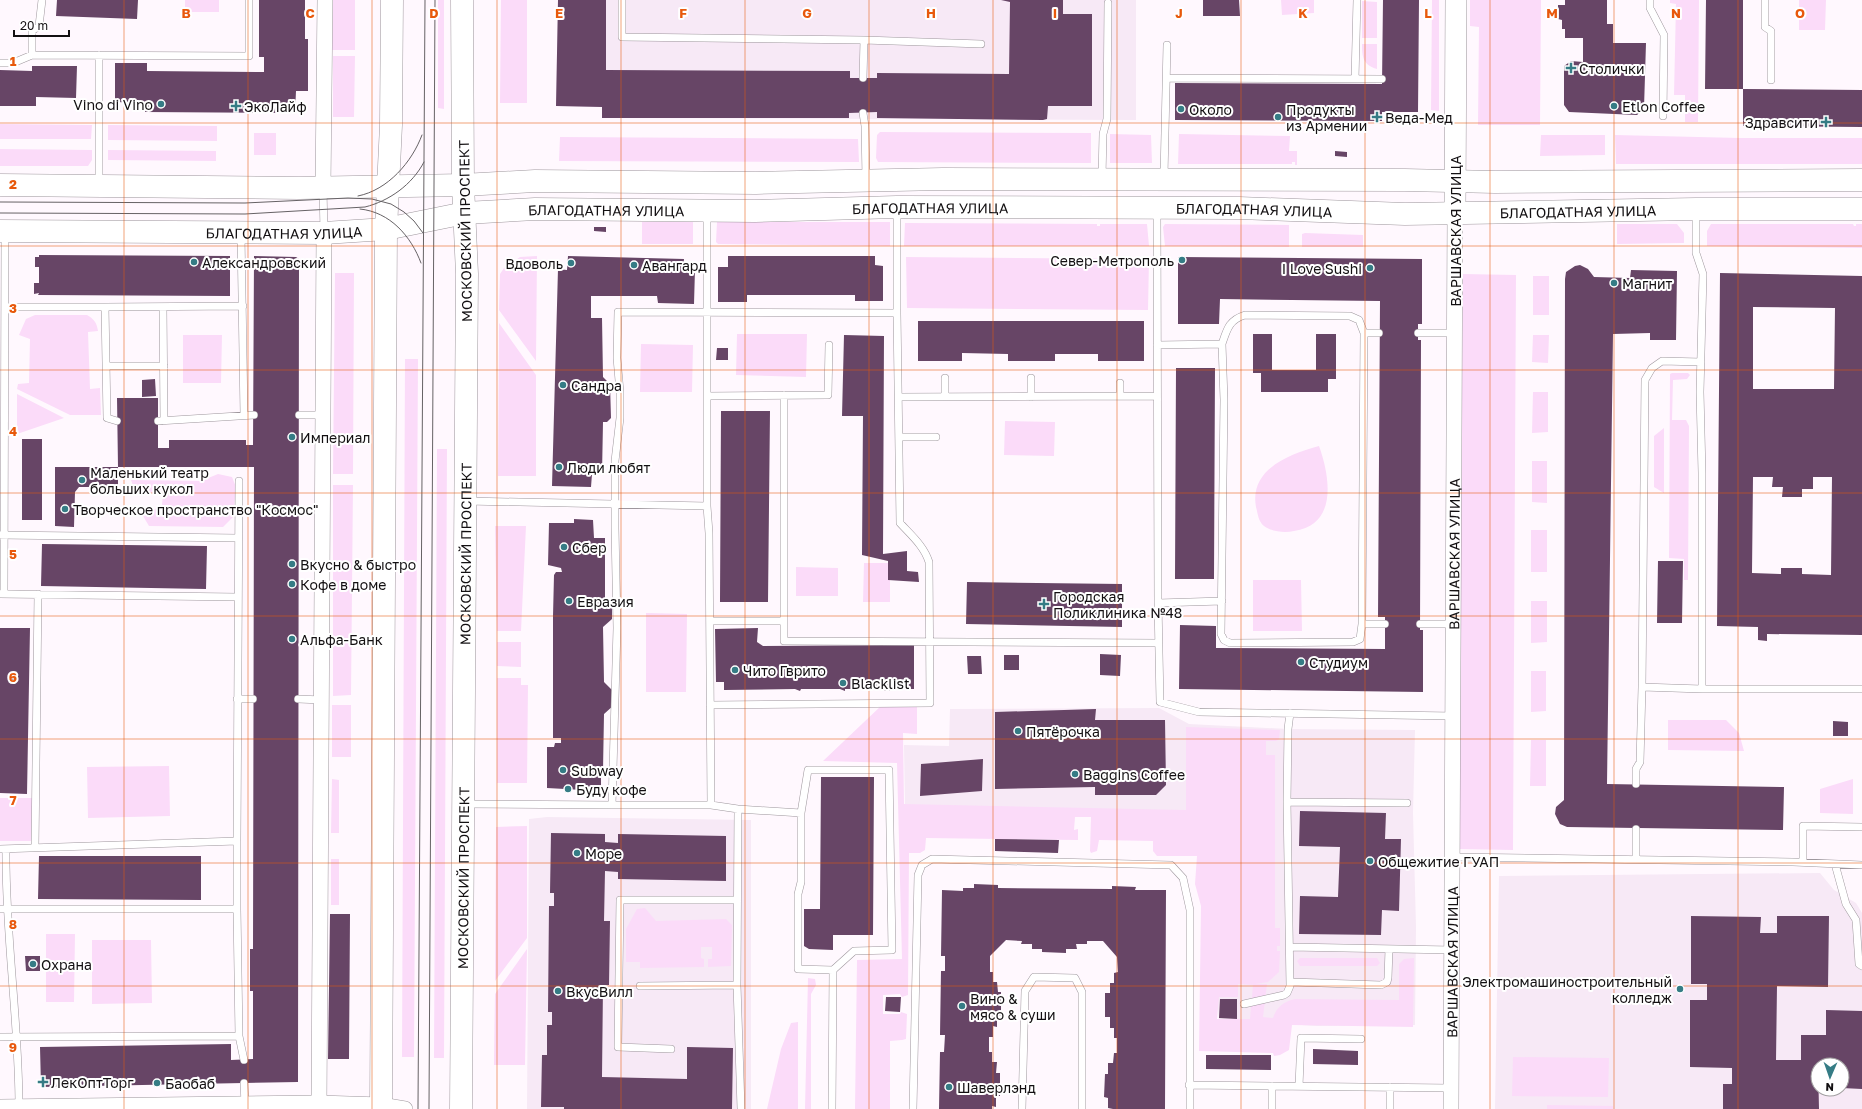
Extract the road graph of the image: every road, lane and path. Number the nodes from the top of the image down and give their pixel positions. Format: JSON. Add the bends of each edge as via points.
{"nodes":[{"id":1,"x":42,"y":0,"type":"edge"},
{"id":2,"x":249,"y":0,"type":"edge"},
{"id":3,"x":324,"y":0,"type":"edge"},
{"id":4,"x":392,"y":0,"type":"edge"},
{"id":5,"x":462,"y":0,"type":"edge"},
{"id":6,"x":622,"y":0,"type":"edge"},
{"id":7,"x":1357,"y":0,"type":"edge"},
{"id":8,"x":1456,"y":0,"type":"edge"},
{"id":9,"x":1650,"y":0,"type":"edge"},
{"id":10,"x":1765,"y":0,"type":"edge"},
{"id":11,"x":1108,"y":3,"type":"dead end"},
{"id":12,"x":864,"y":40,"type":"junction"},
{"id":13,"x":981,"y":44,"type":"dead end"},
{"id":14,"x":1167,"y":45,"type":"dead end"},
{"id":15,"x":32,"y":54,"type":"junction"},
{"id":16,"x":99,"y":55,"type":"junction"},
{"id":17,"x":0,"y":63,"type":"edge"},
{"id":18,"x":863,"y":78,"type":"dead end"},
{"id":19,"x":1167,"y":78,"type":"junction"},
{"id":20,"x":1356,"y":79,"type":"junction"},
{"id":21,"x":1382,"y":79,"type":"dead end"},
{"id":22,"x":1771,"y":80,"type":"dead end"},
{"id":23,"x":863,"y":113,"type":"dead end"},
{"id":24,"x":1663,"y":116,"type":"dead end"},
{"id":25,"x":1102,"y":179,"type":"junction"},
{"id":26,"x":866,"y":180,"type":"junction"},
{"id":27,"x":1164,"y":180,"type":"junction"},
{"id":28,"x":1862,"y":180,"type":"edge"},
{"id":29,"x":1456,"y":181,"type":"junction"},
{"id":30,"x":0,"y":185,"type":"edge"},
{"id":31,"x":463,"y":185,"type":"junction"},
{"id":32,"x":99,"y":186,"type":"junction"},
{"id":33,"x":388,"y":186,"type":"junction"},
{"id":34,"x":323,"y":187,"type":"junction"},
{"id":35,"x":897,"y":207,"type":"junction"},
{"id":36,"x":1157,"y":208,"type":"junction"},
{"id":37,"x":1696,"y":209,"type":"junction"},
{"id":38,"x":1862,"y":209,"type":"edge"},
{"id":39,"x":707,"y":210,"type":"junction"},
{"id":40,"x":1456,"y":213,"type":"junction"},
{"id":41,"x":465,"y":214,"type":"junction"},
{"id":42,"x":386,"y":229,"type":"junction"},
{"id":43,"x":3,"y":231,"type":"edge"},
{"id":44,"x":241,"y":233,"type":"junction"},
{"id":45,"x":324,"y":233,"type":"junction"},
{"id":46,"x":243,"y":306,"type":"junction"},
{"id":47,"x":5,"y":307,"type":"junction"},
{"id":48,"x":105,"y":307,"type":"junction"},
{"id":49,"x":163,"y":307,"type":"junction"},
{"id":50,"x":706,"y":312,"type":"junction"},
{"id":51,"x":897,"y":313,"type":"junction"},
{"id":52,"x":2,"y":319,"type":"edge"},
{"id":53,"x":1364,"y":333,"type":"junction"},
{"id":54,"x":1379,"y":333,"type":"dead end"},
{"id":55,"x":1418,"y":333,"type":"dead end"},
{"id":56,"x":1455,"y":333,"type":"junction"},
{"id":57,"x":1157,"y":344,"type":"junction"},
{"id":58,"x":1222,"y":344,"type":"junction"},
{"id":59,"x":829,"y":345,"type":"dead end"},
{"id":60,"x":1701,"y":362,"type":"junction"},
{"id":61,"x":106,"y":366,"type":"junction"},
{"id":62,"x":164,"y":366,"type":"junction"},
{"id":63,"x":946,"y":378,"type":"dead end"},
{"id":64,"x":1031,"y":378,"type":"dead end"},
{"id":65,"x":1120,"y":383,"type":"dead end"},
{"id":66,"x":784,"y":395,"type":"junction"},
{"id":67,"x":708,"y":396,"type":"junction"},
{"id":68,"x":898,"y":396,"type":"junction"},
{"id":69,"x":1120,"y":396,"type":"junction"},
{"id":70,"x":1157,"y":396,"type":"junction"},
{"id":71,"x":946,"y":397,"type":"junction"},
{"id":72,"x":1031,"y":397,"type":"junction"},
{"id":73,"x":244,"y":415,"type":"junction"},
{"id":74,"x":254,"y":415,"type":"dead end"},
{"id":75,"x":299,"y":415,"type":"dead end"},
{"id":76,"x":324,"y":415,"type":"junction"},
{"id":77,"x":117,"y":421,"type":"dead end"},
{"id":78,"x":936,"y":437,"type":"dead end"},
{"id":79,"x":899,"y":438,"type":"junction"},
{"id":80,"x":239,"y":481,"type":"dead end"},
{"id":81,"x":466,"y":501,"type":"junction"},
{"id":82,"x":615,"y":503,"type":"junction"},
{"id":83,"x":707,"y":506,"type":"junction"},
{"id":84,"x":2,"y":535,"type":"edge"},
{"id":85,"x":238,"y":538,"type":"junction"},
{"id":86,"x":2,"y":594,"type":"edge"},
{"id":87,"x":38,"y":594,"type":"junction"},
{"id":88,"x":238,"y":597,"type":"junction"},
{"id":89,"x":1222,"y":601,"type":"junction"},
{"id":90,"x":1158,"y":603,"type":"junction"},
{"id":91,"x":710,"y":621,"type":"junction"},
{"id":92,"x":784,"y":621,"type":"junction"},
{"id":93,"x":1362,"y":624,"type":"junction"},
{"id":94,"x":1385,"y":624,"type":"dead end"},
{"id":95,"x":1420,"y":624,"type":"dead end"},
{"id":96,"x":1453,"y":624,"type":"junction"},
{"id":97,"x":930,"y":641,"type":"junction"},
{"id":98,"x":1158,"y":643,"type":"junction"},
{"id":99,"x":1642,"y":687,"type":"junction"},
{"id":100,"x":1702,"y":688,"type":"junction"},
{"id":101,"x":1862,"y":689,"type":"edge"},
{"id":102,"x":236,"y":699,"type":"junction"},
{"id":103,"x":253,"y":699,"type":"dead end"},
{"id":104,"x":298,"y":699,"type":"dead end"},
{"id":105,"x":322,"y":700,"type":"junction"},
{"id":106,"x":710,"y":705,"type":"junction"},
{"id":107,"x":1290,"y":713,"type":"junction"},
{"id":108,"x":1453,"y":716,"type":"junction"},
{"id":109,"x":1636,"y":784,"type":"dead end"},
{"id":110,"x":1288,"y":802,"type":"junction"},
{"id":111,"x":1407,"y":803,"type":"dead end"},
{"id":112,"x":464,"y":804,"type":"junction"},
{"id":113,"x":612,"y":805,"type":"junction"},
{"id":114,"x":711,"y":806,"type":"junction"},
{"id":115,"x":738,"y":809,"type":"junction"},
{"id":116,"x":801,"y":813,"type":"junction"},
{"id":117,"x":1862,"y":827,"type":"edge"},
{"id":118,"x":1636,"y":828,"type":"dead end"},
{"id":119,"x":236,"y":841,"type":"junction"},
{"id":120,"x":35,"y":848,"type":"junction"},
{"id":121,"x":3,"y":849,"type":"edge"},
{"id":122,"x":1452,"y":857,"type":"junction"},
{"id":123,"x":1636,"y":859,"type":"junction"},
{"id":124,"x":1803,"y":862,"type":"junction"},
{"id":125,"x":1835,"y":864,"type":"junction"},
{"id":126,"x":1862,"y":865,"type":"edge"},
{"id":127,"x":737,"y":900,"type":"junction"},
{"id":128,"x":3,"y":908,"type":"edge"},
{"id":129,"x":237,"y":909,"type":"junction"},
{"id":130,"x":1290,"y":947,"type":"junction"},
{"id":131,"x":1389,"y":949,"type":"junction"},
{"id":132,"x":1452,"y":950,"type":"junction"},
{"id":133,"x":1862,"y":966,"type":"edge"},
{"id":134,"x":833,"y":970,"type":"junction"},
{"id":135,"x":1291,"y":982,"type":"junction"},
{"id":136,"x":737,"y":985,"type":"junction"},
{"id":137,"x":640,"y":986,"type":"dead end"},
{"id":138,"x":1244,"y":1004,"type":"dead end"},
{"id":139,"x":238,"y":1036,"type":"junction"},
{"id":140,"x":0,"y":1037,"type":"edge"},
{"id":141,"x":17,"y":1037,"type":"junction"},
{"id":142,"x":1361,"y":1039,"type":"dead end"},
{"id":143,"x":671,"y":1049,"type":"dead end"},
{"id":144,"x":244,"y":1060,"type":"dead end"},
{"id":145,"x":244,"y":1083,"type":"dead end"},
{"id":146,"x":1190,"y":1085,"type":"junction"},
{"id":147,"x":1272,"y":1086,"type":"junction"},
{"id":148,"x":1299,"y":1086,"type":"junction"},
{"id":149,"x":1390,"y":1087,"type":"junction"},
{"id":150,"x":1451,"y":1088,"type":"junction"},
{"id":151,"x":240,"y":1106,"type":"edge"},
{"id":152,"x":319,"y":1106,"type":"edge"},
{"id":153,"x":0,"y":1107,"type":"edge"},
{"id":154,"x":19,"y":1107,"type":"junction"},
{"id":155,"x":381,"y":1107,"type":"edge"},
{"id":156,"x":53,"y":1108,"type":"edge"},
{"id":157,"x":741,"y":1108,"type":"dead end"},
{"id":158,"x":832,"y":1108,"type":"edge"},
{"id":159,"x":405,"y":1109,"type":"edge"},
{"id":160,"x":461,"y":1109,"type":"edge"},
{"id":161,"x":913,"y":1109,"type":"edge"},
{"id":162,"x":1022,"y":1109,"type":"edge"},
{"id":163,"x":1082,"y":1109,"type":"edge"},
{"id":164,"x":1190,"y":1109,"type":"edge"},
{"id":165,"x":1272,"y":1109,"type":"edge"},
{"id":166,"x":1390,"y":1109,"type":"edge"},
{"id":167,"x":1451,"y":1109,"type":"edge"}],
"edges":[{"from":1,"to":15,"type":"lane","via":[[39,26],[32,30]]},
{"from":2,"to":16,"type":"lane","via":[[249,56]]},
{"from":3,"to":34,"type":"street"},
{"from":4,"to":33,"type":"main road"},
{"from":5,"to":31,"type":"main road","name":"МОСКОВСКИЙ ПРОСПЕКТ"},
{"from":6,"to":12,"type":"lane","via":[[622,37]]},
{"from":7,"to":20,"type":"lane"},
{"from":8,"to":29,"type":"street","name":"ВАРШАВСКАЯ УЛИЦА"},
{"from":9,"to":24,"type":"lane","via":[[1650,8],[1664,35]]},
{"from":10,"to":22,"type":"lane","via":[[1765,27],[1771,30]]},
{"from":11,"to":25,"type":"lane","via":[[1107,119],[1102,134]]},
{"from":12,"to":13,"type":"lane"},
{"from":12,"to":18,"type":"lane"},
{"from":14,"to":19,"type":"lane"},
{"from":15,"to":16,"type":"lane"},
{"from":15,"to":17,"type":"lane","via":[[12,63]]},
{"from":16,"to":32,"type":"lane"},
{"from":19,"to":20,"type":"lane"},
{"from":19,"to":27,"type":"lane"},
{"from":20,"to":21,"type":"lane"},
{"from":23,"to":26,"type":"lane"},
{"from":25,"to":26,"type":"main road","name":"БЛАГОДАТНАЯ УЛИЦА"},
{"from":25,"to":27,"type":"main road","name":"БЛАГОДАТНАЯ УЛИЦА"},
{"from":26,"to":31,"type":"main road","name":"БЛАГОДАТНАЯ УЛИЦА","via":[[756,183],[535,181]]},
{"from":27,"to":29,"type":"main road","name":"БЛАГОДАТНАЯ УЛИЦА"},
{"from":28,"to":29,"type":"main road","name":"БЛАГОДАТНАЯ УЛИЦА"},
{"from":29,"to":40,"type":"street","name":"ВАРШАВСКАЯ УЛИЦА"},
{"from":30,"to":32,"type":"main road","name":"БЛАГОДАТНАЯ УЛИЦА"},
{"from":31,"to":33,"type":"main road","name":"БЛАГОДАТНАЯ УЛИЦА"},
{"from":31,"to":41,"type":"main road","name":"МОСКОВСКИЙ ПРОСПЕКТ"},
{"from":32,"to":34,"type":"main road","name":"БЛАГОДАТНАЯ УЛИЦА"},
{"from":33,"to":34,"type":"main road","name":"БЛАГОДАТНАЯ УЛИЦА"},
{"from":33,"to":42,"type":"main road"},
{"from":34,"to":45,"type":"lane"},
{"from":35,"to":36,"type":"main road","name":"БЛАГОДАТНАЯ УЛИЦА"},
{"from":35,"to":39,"type":"main road","name":"БЛАГОДАТНАЯ УЛИЦА"},
{"from":35,"to":51,"type":"lane"},
{"from":36,"to":40,"type":"main road","name":"БЛАГОДАТНАЯ УЛИЦА"},
{"from":36,"to":57,"type":"lane"},
{"from":37,"to":38,"type":"main road","name":"БЛАГОДАТНАЯ УЛИЦА"},
{"from":37,"to":40,"type":"main road","name":"БЛАГОДАТНАЯ УЛИЦА"},
{"from":37,"to":60,"type":"lane","via":[[1696,253],[1703,274]]},
{"from":39,"to":41,"type":"main road","name":"БЛАГОДАТНАЯ УЛИЦА","via":[[534,209]]},
{"from":39,"to":50,"type":"lane"},
{"from":40,"to":56,"type":"street","name":"ВАРШАВСКАЯ УЛИЦА"},
{"from":41,"to":42,"type":"main road","name":"БЛАГОДАТНАЯ УЛИЦА"},
{"from":41,"to":81,"type":"main road","name":"МОСКОВСКИЙ ПРОСПЕКТ"},
{"from":42,"to":45,"type":"main road","name":"БЛАГОДАТНАЯ УЛИЦА"},
{"from":42,"to":155,"type":"main road"},
{"from":43,"to":44,"type":"main road","name":"БЛАГОДАТНАЯ УЛИЦА"},
{"from":43,"to":47,"type":"lane"},
{"from":44,"to":45,"type":"main road","name":"БЛАГОДАТНАЯ УЛИЦА"},
{"from":44,"to":46,"type":"lane"},
{"from":45,"to":76,"type":"street"},
{"from":46,"to":49,"type":"lane"},
{"from":46,"to":73,"type":"lane"},
{"from":47,"to":48,"type":"lane"},
{"from":47,"to":52,"type":"lane"},
{"from":48,"to":49,"type":"lane"},
{"from":48,"to":61,"type":"lane"},
{"from":49,"to":62,"type":"lane"},
{"from":50,"to":51,"type":"lane"},
{"from":50,"to":67,"type":"lane"},
{"from":50,"to":82,"type":"lane","via":[[618,312],[620,418],[615,461]]},
{"from":51,"to":68,"type":"lane"},
{"from":52,"to":84,"type":"lane"},
{"from":53,"to":54,"type":"lane"},
{"from":53,"to":58,"type":"lane","via":[[1359,320],[1350,316],[1244,315],[1234,319],[1226,330]]},
{"from":53,"to":93,"type":"lane"},
{"from":55,"to":56,"type":"lane"},
{"from":56,"to":96,"type":"street","name":"ВАРШАВСКАЯ УЛИЦА"},
{"from":57,"to":58,"type":"lane"},
{"from":57,"to":70,"type":"lane"},
{"from":58,"to":89,"type":"lane"},
{"from":59,"to":66,"type":"lane","via":[[828,395]]},
{"from":60,"to":99,"type":"lane","via":[[1662,361],[1652,368],[1645,380]]},
{"from":60,"to":100,"type":"lane"},
{"from":61,"to":62,"type":"lane"},
{"from":61,"to":77,"type":"lane","via":[[107,418]]},
{"from":62,"to":73,"type":"lane","via":[[161,421]]},
{"from":63,"to":71,"type":"lane"},
{"from":64,"to":72,"type":"lane"},
{"from":65,"to":69,"type":"lane"},
{"from":66,"to":67,"type":"lane"},
{"from":66,"to":92,"type":"lane"},
{"from":67,"to":83,"type":"lane"},
{"from":68,"to":71,"type":"lane"},
{"from":68,"to":79,"type":"lane"},
{"from":69,"to":70,"type":"lane"},
{"from":69,"to":72,"type":"lane"},
{"from":70,"to":90,"type":"lane"},
{"from":71,"to":72,"type":"lane"},
{"from":73,"to":74,"type":"lane"},
{"from":75,"to":76,"type":"lane"},
{"from":76,"to":105,"type":"street"},
{"from":78,"to":79,"type":"lane"},
{"from":79,"to":97,"type":"lane","via":[[900,523],[921,545],[930,562]]},
{"from":80,"to":85,"type":"lane"},
{"from":81,"to":82,"type":"lane"},
{"from":81,"to":112,"type":"main road","name":"МОСКОВСКИЙ ПРОСПЕКТ"},
{"from":82,"to":83,"type":"lane"},
{"from":82,"to":113,"type":"lane","via":[[617,628]]},
{"from":83,"to":91,"type":"lane"},
{"from":84,"to":85,"type":"lane"},
{"from":84,"to":86,"type":"lane"},
{"from":85,"to":88,"type":"lane"},
{"from":86,"to":87,"type":"lane"},
{"from":87,"to":88,"type":"lane"},
{"from":87,"to":120,"type":"lane"},
{"from":88,"to":102,"type":"lane"},
{"from":89,"to":90,"type":"lane"},
{"from":89,"to":93,"type":"lane","via":[[1222,634],[1224,640],[1230,642],[1353,642],[1360,639]]},
{"from":90,"to":98,"type":"lane"},
{"from":91,"to":92,"type":"lane"},
{"from":91,"to":106,"type":"lane"},
{"from":92,"to":97,"type":"lane","via":[[784,641]]},
{"from":93,"to":94,"type":"lane"},
{"from":95,"to":96,"type":"lane"},
{"from":96,"to":108,"type":"street","name":"ВАРШАВСКАЯ УЛИЦА"},
{"from":97,"to":98,"type":"lane"},
{"from":97,"to":106,"type":"lane","via":[[930,703]]},
{"from":98,"to":107,"type":"lane","via":[[1160,702],[1199,712]]},
{"from":99,"to":100,"type":"lane"},
{"from":99,"to":109,"type":"lane","via":[[1640,762],[1636,769]]},
{"from":100,"to":101,"type":"lane"},
{"from":102,"to":103,"type":"lane"},
{"from":102,"to":119,"type":"lane"},
{"from":104,"to":105,"type":"lane"},
{"from":105,"to":152,"type":"street"},
{"from":106,"to":114,"type":"lane"},
{"from":107,"to":108,"type":"lane"},
{"from":107,"to":110,"type":"lane"},
{"from":108,"to":122,"type":"street","name":"ВАРШАВСКАЯ УЛИЦА"},
{"from":110,"to":111,"type":"lane"},
{"from":110,"to":130,"type":"lane"},
{"from":112,"to":113,"type":"lane"},
{"from":112,"to":160,"type":"main road","name":"МОСКОВСКИЙ ПРОСПЕКТ"},
{"from":113,"to":114,"type":"lane"},
{"from":114,"to":115,"type":"lane"},
{"from":115,"to":116,"type":"lane"},
{"from":115,"to":127,"type":"lane"},
{"from":116,"to":134,"type":"lane","via":[[798,969]]},
{"from":116,"to":134,"type":"lane","via":[[808,770],[889,770],[892,950],[854,951]]},
{"from":117,"to":124,"type":"lane","via":[[1803,826]]},
{"from":118,"to":123,"type":"lane"},
{"from":119,"to":120,"type":"lane"},
{"from":119,"to":129,"type":"lane"},
{"from":120,"to":121,"type":"lane"},
{"from":121,"to":128,"type":"lane"},
{"from":122,"to":123,"type":"lane"},
{"from":122,"to":132,"type":"street","name":"ВАРШАВСКАЯ УЛИЦА"},
{"from":123,"to":124,"type":"lane"},
{"from":124,"to":125,"type":"lane"},
{"from":125,"to":126,"type":"lane"},
{"from":125,"to":133,"type":"lane","via":[[1846,904],[1856,920],[1859,964]]},
{"from":127,"to":136,"type":"lane"},
{"from":127,"to":143,"type":"lane","via":[[620,900],[618,1047]]},
{"from":128,"to":129,"type":"lane"},
{"from":128,"to":141,"type":"lane"},
{"from":129,"to":139,"type":"lane"},
{"from":130,"to":131,"type":"lane"},
{"from":130,"to":135,"type":"lane"},
{"from":131,"to":132,"type":"lane"},
{"from":131,"to":135,"type":"lane","via":[[1388,978],[1387,982],[1381,985]]},
{"from":132,"to":150,"type":"street","name":"ВАРШАВСКАЯ УЛИЦА"},
{"from":134,"to":158,"type":"lane"},
{"from":135,"to":138,"type":"lane","via":[[1284,995]]},
{"from":136,"to":137,"type":"lane"},
{"from":136,"to":157,"type":"lane"},
{"from":139,"to":141,"type":"lane"},
{"from":139,"to":144,"type":"lane"},
{"from":140,"to":141,"type":"lane"},
{"from":141,"to":154,"type":"lane"},
{"from":142,"to":148,"type":"lane","via":[[1301,1038]]},
{"from":145,"to":151,"type":"lane"},
{"from":146,"to":147,"type":"lane"},
{"from":146,"to":161,"type":"lane","via":[[1190,910],[1183,878],[1171,865],[932,859],[922,865],[918,875]]},
{"from":146,"to":164,"type":"lane"},
{"from":147,"to":148,"type":"lane"},
{"from":147,"to":165,"type":"lane"},
{"from":148,"to":149,"type":"lane"},
{"from":149,"to":150,"type":"lane"},
{"from":149,"to":166,"type":"lane"},
{"from":150,"to":167,"type":"street","name":"ВАРШАВСКАЯ УЛИЦА"},
{"from":151,"to":152,"type":"street"},
{"from":151,"to":156,"type":"street"},
{"from":152,"to":155,"type":"street"},
{"from":153,"to":154,"type":"street"},
{"from":154,"to":156,"type":"street"},
{"from":155,"to":159,"type":"street"},
{"from":162,"to":163,"type":"lane","via":[[1025,991],[1034,977],[1075,978],[1082,992]]}]}
